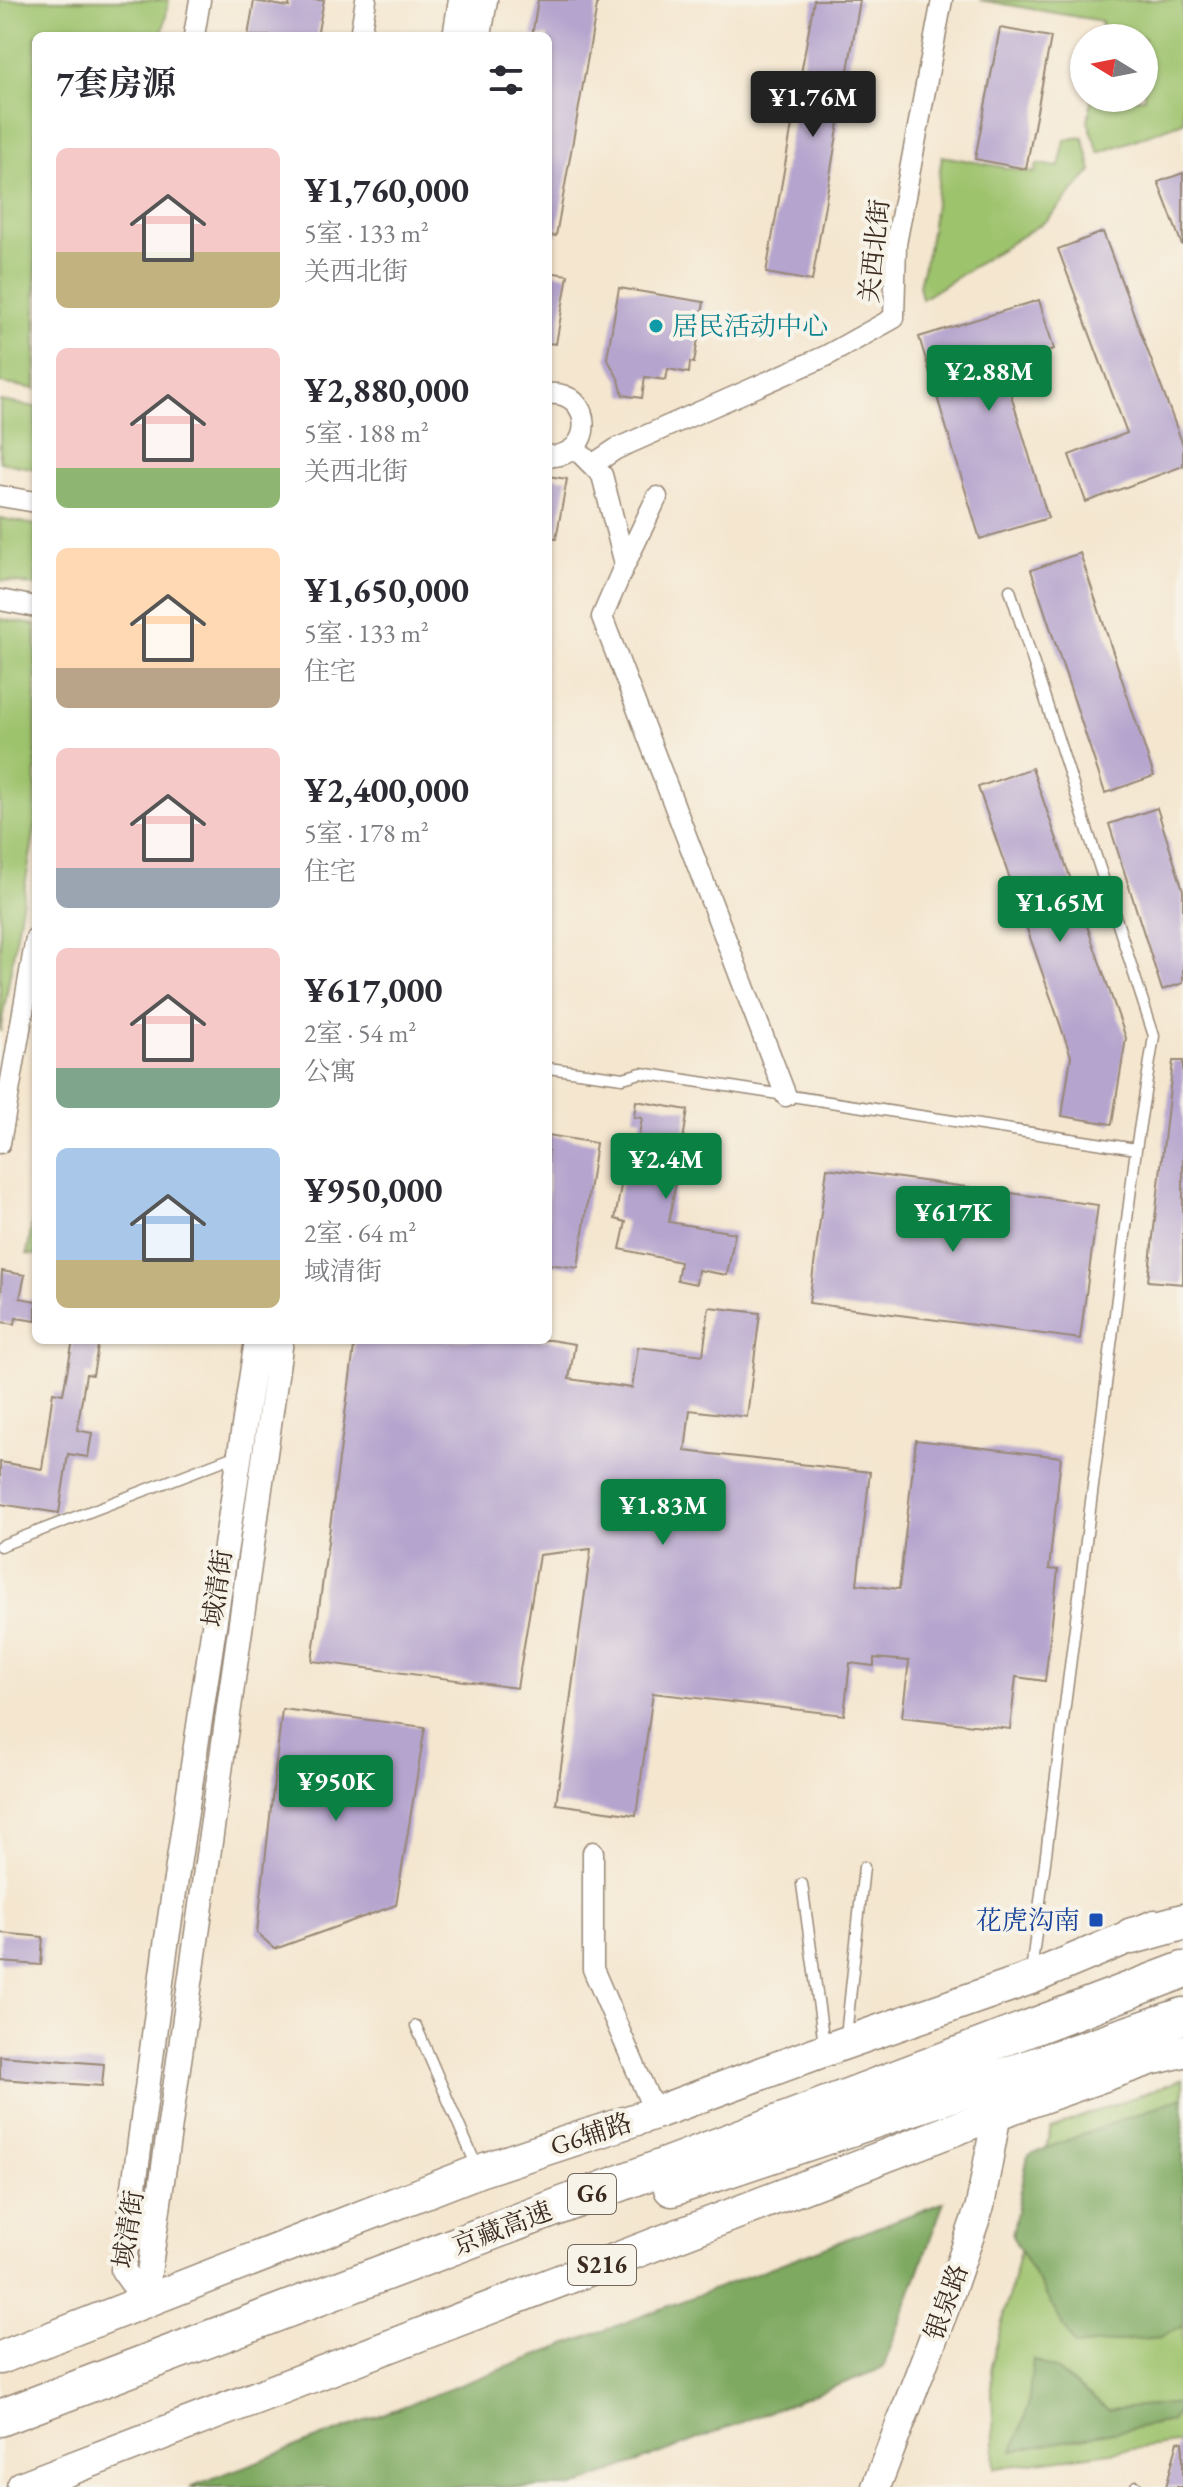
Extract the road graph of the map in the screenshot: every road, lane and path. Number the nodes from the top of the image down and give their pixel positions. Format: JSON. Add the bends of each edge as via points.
{"nodes":[{"id":1,"x":200,"y":0,"type":"edge"},
{"id":2,"x":366,"y":0,"type":"edge"},
{"id":3,"x":461,"y":0,"type":"edge"},
{"id":4,"x":485,"y":0,"type":"edge"},
{"id":5,"x":942,"y":0,"type":"edge"},
{"id":6,"x":195,"y":32,"type":"edge"},
{"id":7,"x":361,"y":32,"type":"edge"},
{"id":8,"x":456,"y":32,"type":"edge"},
{"id":9,"x":480,"y":32,"type":"edge"},
{"id":10,"x":552,"y":394,"type":"edge"},
{"id":11,"x":575,"y":448,"type":"junction"},
{"id":12,"x":552,"y":456,"type":"edge"},
{"id":13,"x":592,"y":465,"type":"junction"},
{"id":14,"x":0,"y":496,"type":"edge"},
{"id":15,"x":657,"y":497,"type":"dead end"},
{"id":16,"x":32,"y":501,"type":"edge"},
{"id":17,"x":625,"y":564,"type":"junction"},
{"id":18,"x":1010,"y":590,"type":"dead end"},
{"id":19,"x":0,"y":600,"type":"edge"},
{"id":20,"x":32,"y":606,"type":"edge"},
{"id":21,"x":32,"y":961,"type":"edge"},
{"id":22,"x":552,"y":1069,"type":"edge"},
{"id":23,"x":786,"y":1096,"type":"junction"},
{"id":24,"x":0,"y":1143,"type":"edge"},
{"id":25,"x":1136,"y":1149,"type":"junction"},
{"id":26,"x":256,"y":1344,"type":"edge"},
{"id":27,"x":280,"y":1344,"type":"edge"},
{"id":28,"x":266,"y":1444,"type":"junction"},
{"id":29,"x":240,"y":1454,"type":"junction"},
{"id":30,"x":0,"y":1546,"type":"edge"},
{"id":31,"x":593,"y":1852,"type":"dead end"},
{"id":32,"x":864,"y":1867,"type":"dead end"},
{"id":33,"x":802,"y":1884,"type":"dead end"},
{"id":34,"x":1183,"y":1913,"type":"edge"},
{"id":35,"x":1183,"y":1922,"type":"edge"},
{"id":36,"x":1132,"y":1936,"type":"junction"},
{"id":37,"x":1183,"y":1970,"type":"edge"},
{"id":38,"x":1031,"y":1978,"type":"junction"},
{"id":39,"x":1183,"y":2016,"type":"edge"},
{"id":40,"x":416,"y":2026,"type":"dead end"},
{"id":41,"x":835,"y":2046,"type":"junction"},
{"id":42,"x":1183,"y":2051,"type":"edge"},
{"id":43,"x":655,"y":2113,"type":"junction"},
{"id":44,"x":997,"y":2113,"type":"junction"},
{"id":45,"x":479,"y":2171,"type":"junction"},
{"id":46,"x":145,"y":2301,"type":"junction"},
{"id":47,"x":0,"y":2358,"type":"edge"},
{"id":48,"x":0,"y":2418,"type":"edge"},
{"id":49,"x":0,"y":2440,"type":"edge"},
{"id":50,"x":23,"y":2487,"type":"edge"},
{"id":51,"x":876,"y":2487,"type":"edge"}],
"edges":[{"from":1,"to":6,"type":"street"},
{"from":2,"to":7,"type":"street"},
{"from":3,"to":8,"type":"street"},
{"from":4,"to":9,"type":"street"},
{"from":5,"to":13,"type":"street","name":"关西北街","via":[[896,244],[894,318],[826,356],[616,449]]},
{"from":10,"to":11,"type":"street","via":[[564,396],[580,409],[584,430]]},
{"from":11,"to":12,"type":"street"},
{"from":11,"to":13,"type":"street"},
{"from":13,"to":17,"type":"street","via":[[602,475]]},
{"from":14,"to":16,"type":"street"},
{"from":15,"to":17,"type":"street"},
{"from":17,"to":23,"type":"street","via":[[602,617]]},
{"from":18,"to":25,"type":"lane","via":[[1154,1036]]},
{"from":19,"to":20,"type":"street"},
{"from":21,"to":24,"type":"street"},
{"from":22,"to":23,"type":"lane","via":[[623,1078],[641,1073]]},
{"from":23,"to":25,"type":"lane"},
{"from":25,"to":38,"type":"lane"},
{"from":26,"to":29,"type":"street","name":"域清街"},
{"from":27,"to":28,"type":"street","name":"域清街"},
{"from":28,"to":29,"type":"lane"},
{"from":28,"to":46,"type":"street","name":"域清街"},
{"from":29,"to":30,"type":"lane"},
{"from":29,"to":46,"type":"street","name":"域清街","via":[[123,2270]]},
{"from":31,"to":43,"type":"street","via":[[593,1969]]},
{"from":32,"to":41,"type":"lane"},
{"from":33,"to":41,"type":"lane"},
{"from":34,"to":36,"type":"main road","name":"G6辅路"},
{"from":35,"to":36,"type":"highway"},
{"from":36,"to":38,"type":"main road","name":"G6辅路"},
{"from":37,"to":48,"type":"highway","name":"京藏高速","number":"G6"},
{"from":38,"to":41,"type":"main road","name":"G6辅路"},
{"from":39,"to":49,"type":"highway","name":"京藏高速","number":"G6","via":[[533,2235]]},
{"from":40,"to":45,"type":"lane"},
{"from":41,"to":43,"type":"main road","name":"G6辅路"},
{"from":42,"to":44,"type":"main road","number":"S216"},
{"from":43,"to":45,"type":"main road","name":"G6辅路"},
{"from":44,"to":50,"type":"main road","number":"S216"},
{"from":44,"to":51,"type":"main road","name":"银泉路","via":[[980,2206]]},
{"from":45,"to":46,"type":"main road","name":"G6辅路"},
{"from":46,"to":47,"type":"main road","name":"G6辅路"}]}
